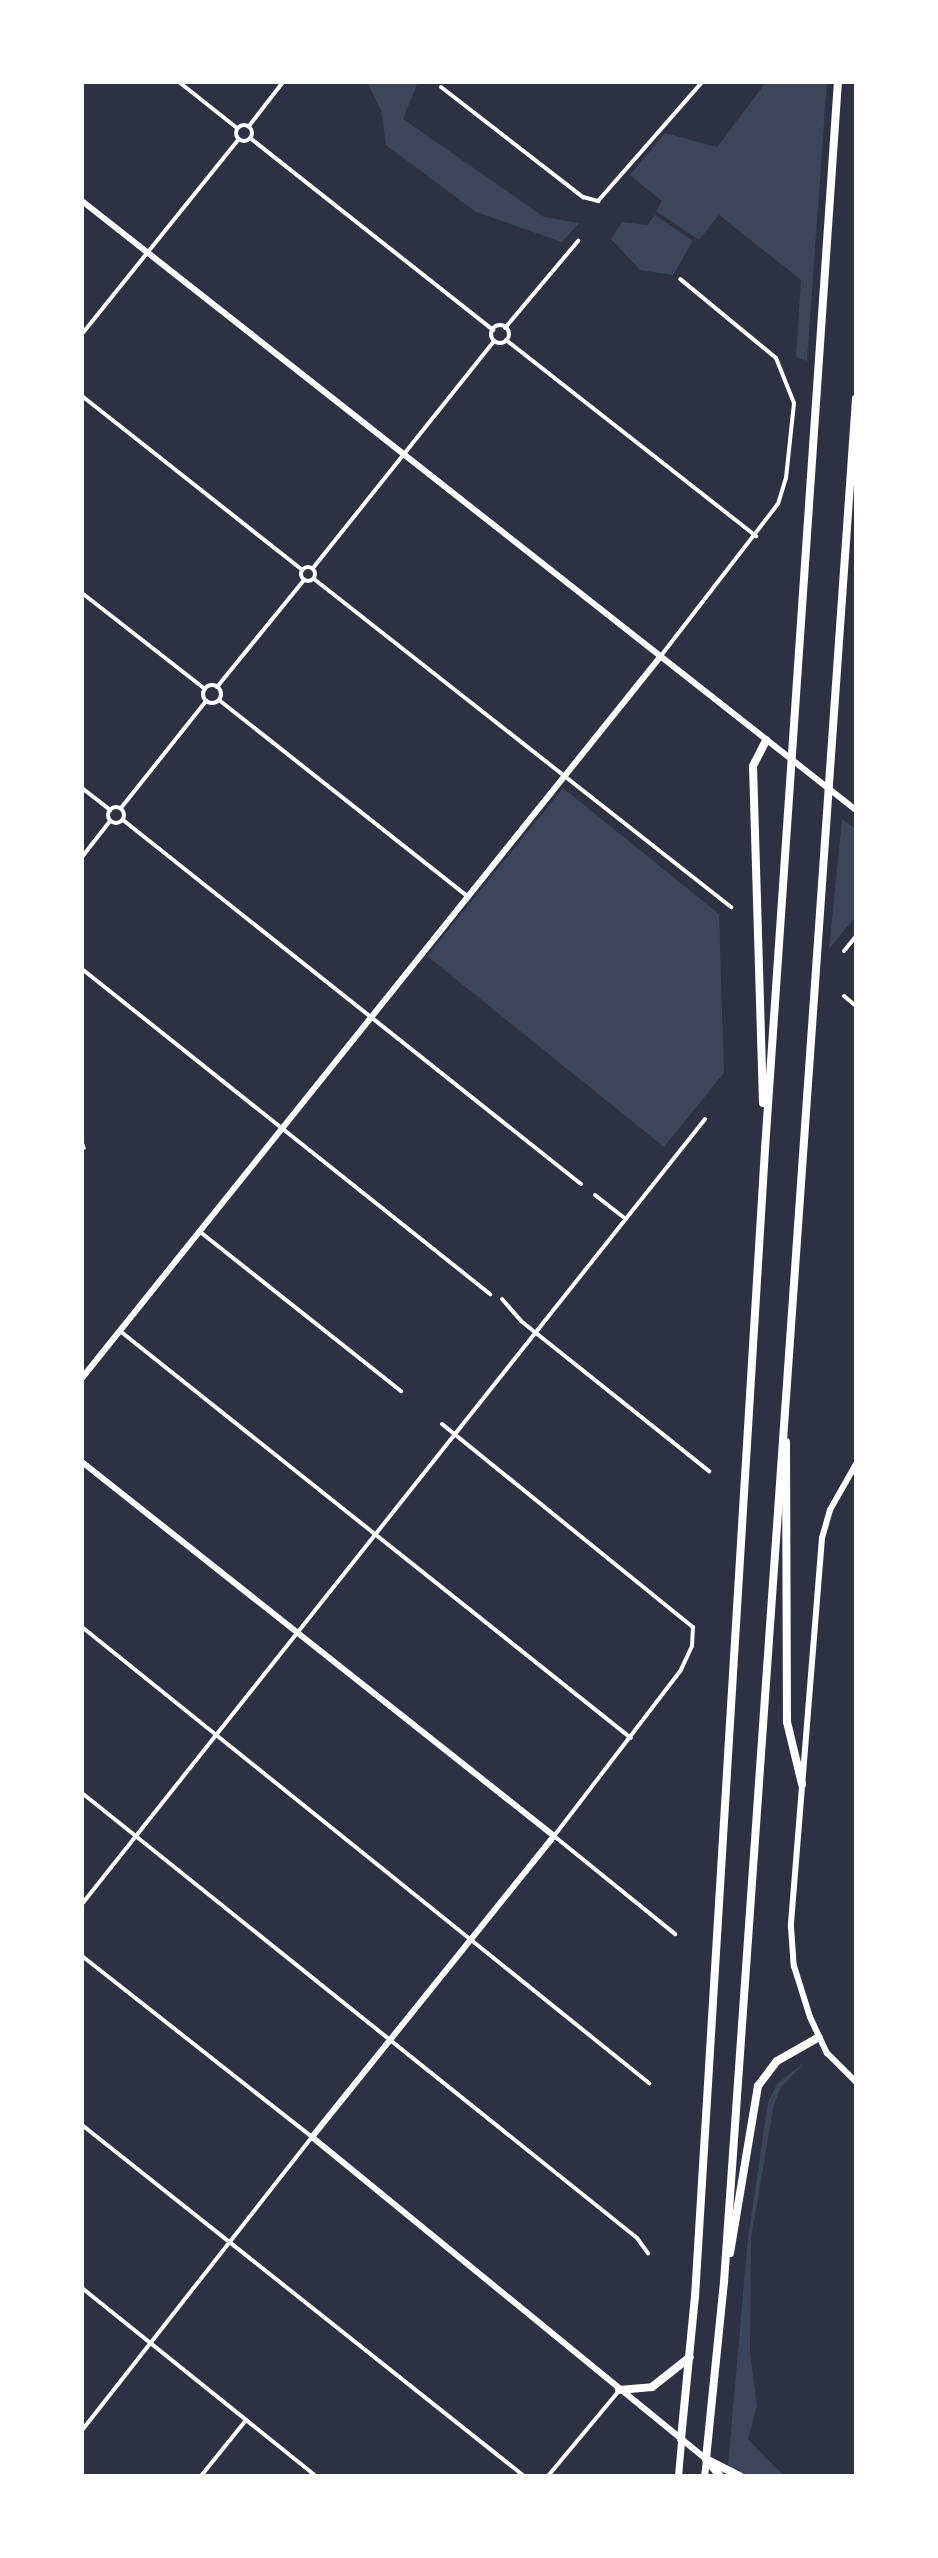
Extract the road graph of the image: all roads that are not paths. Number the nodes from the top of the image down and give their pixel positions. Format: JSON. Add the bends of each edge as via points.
{"nodes":[{"id":1,"x":179,"y":82,"type":"edge"},
{"id":2,"x":283,"y":82,"type":"edge"},
{"id":3,"x":702,"y":82,"type":"edge"},
{"id":4,"x":838,"y":82,"type":"edge"},
{"id":5,"x":441,"y":87,"type":"dead end"},
{"id":6,"x":249,"y":126,"type":"junction"},
{"id":7,"x":237,"y":128,"type":"junction"},
{"id":8,"x":250,"y":138,"type":"junction"},
{"id":9,"x":239,"y":139,"type":"junction"},
{"id":10,"x":82,"y":201,"type":"edge"},
{"id":11,"x":578,"y":241,"type":"dead end"},
{"id":12,"x":148,"y":253,"type":"junction"},
{"id":13,"x":680,"y":279,"type":"dead end"},
{"id":14,"x":505,"y":328,"type":"junction"},
{"id":15,"x":493,"y":330,"type":"junction"},
{"id":16,"x":82,"y":334,"type":"edge"},
{"id":17,"x":506,"y":340,"type":"junction"},
{"id":18,"x":494,"y":341,"type":"junction"},
{"id":19,"x":82,"y":396,"type":"edge"},
{"id":20,"x":856,"y":399,"type":"edge"},
{"id":21,"x":403,"y":454,"type":"junction"},
{"id":22,"x":756,"y":536,"type":"junction"},
{"id":23,"x":313,"y":568,"type":"junction"},
{"id":24,"x":302,"y":570,"type":"junction"},
{"id":25,"x":314,"y":579,"type":"junction"},
{"id":26,"x":304,"y":580,"type":"junction"},
{"id":27,"x":82,"y":593,"type":"edge"},
{"id":28,"x":660,"y":657,"type":"junction"},
{"id":29,"x":217,"y":687,"type":"junction"},
{"id":30,"x":205,"y":689,"type":"junction"},
{"id":31,"x":219,"y":700,"type":"junction"},
{"id":32,"x":206,"y":701,"type":"junction"},
{"id":33,"x":766,"y":740,"type":"junction"},
{"id":34,"x":565,"y":776,"type":"junction"},
{"id":35,"x":82,"y":788,"type":"edge"},
{"id":36,"x":121,"y":808,"type":"junction"},
{"id":37,"x":110,"y":810,"type":"junction"},
{"id":38,"x":856,"y":810,"type":"edge"},
{"id":39,"x":123,"y":820,"type":"junction"},
{"id":40,"x":111,"y":821,"type":"junction"},
{"id":41,"x":82,"y":857,"type":"edge"},
{"id":42,"x":468,"y":897,"type":"junction"},
{"id":43,"x":731,"y":907,"type":"dead end"},
{"id":44,"x":856,"y":936,"type":"edge"},
{"id":45,"x":844,"y":951,"type":"dead end"},
{"id":46,"x":82,"y":969,"type":"edge"},
{"id":47,"x":844,"y":996,"type":"dead end"},
{"id":48,"x":856,"y":1006,"type":"edge"},
{"id":49,"x":372,"y":1016,"type":"junction"},
{"id":50,"x":705,"y":1119,"type":"dead end"},
{"id":51,"x":281,"y":1128,"type":"junction"},
{"id":52,"x":82,"y":1140,"type":"edge"},
{"id":53,"x":85,"y":1149,"type":"dead end"},
{"id":54,"x":765,"y":1149,"type":"junction"},
{"id":55,"x":581,"y":1184,"type":"dead end"},
{"id":56,"x":595,"y":1195,"type":"dead end"},
{"id":57,"x":626,"y":1219,"type":"junction"},
{"id":58,"x":199,"y":1231,"type":"junction"},
{"id":59,"x":490,"y":1294,"type":"dead end"},
{"id":60,"x":502,"y":1299,"type":"dead end"},
{"id":61,"x":120,"y":1331,"type":"junction"},
{"id":62,"x":536,"y":1332,"type":"junction"},
{"id":63,"x":786,"y":1365,"type":"junction"},
{"id":64,"x":82,"y":1378,"type":"edge"},
{"id":65,"x":401,"y":1391,"type":"dead end"},
{"id":66,"x":442,"y":1424,"type":"dead end"},
{"id":67,"x":457,"y":1435,"type":"junction"},
{"id":68,"x":82,"y":1462,"type":"edge"},
{"id":69,"x":856,"y":1464,"type":"edge"},
{"id":70,"x":709,"y":1471,"type":"dead end"},
{"id":71,"x":378,"y":1534,"type":"junction"},
{"id":72,"x":82,"y":1627,"type":"edge"},
{"id":73,"x":296,"y":1635,"type":"junction"},
{"id":74,"x":217,"y":1735,"type":"junction"},
{"id":75,"x":631,"y":1738,"type":"junction"},
{"id":76,"x":802,"y":1784,"type":"junction"},
{"id":77,"x":82,"y":1793,"type":"edge"},
{"id":78,"x":135,"y":1835,"type":"junction"},
{"id":79,"x":554,"y":1836,"type":"junction"},
{"id":80,"x":82,"y":1904,"type":"edge"},
{"id":81,"x":675,"y":1934,"type":"dead end"},
{"id":82,"x":471,"y":1939,"type":"junction"},
{"id":83,"x":82,"y":1956,"type":"edge"},
{"id":84,"x":819,"y":2037,"type":"junction"},
{"id":85,"x":390,"y":2039,"type":"junction"},
{"id":86,"x":856,"y":2082,"type":"edge"},
{"id":87,"x":649,"y":2083,"type":"dead end"},
{"id":88,"x":82,"y":2125,"type":"edge"},
{"id":89,"x":312,"y":2137,"type":"junction"},
{"id":90,"x":230,"y":2241,"type":"junction"},
{"id":91,"x":648,"y":2253,"type":"dead end"},
{"id":92,"x":724,"y":2282,"type":"junction"},
{"id":93,"x":82,"y":2288,"type":"edge"},
{"id":94,"x":151,"y":2343,"type":"junction"},
{"id":95,"x":690,"y":2357,"type":"junction"},
{"id":96,"x":619,"y":2390,"type":"junction"},
{"id":97,"x":246,"y":2420,"type":"junction"},
{"id":98,"x":82,"y":2430,"type":"edge"},
{"id":99,"x":681,"y":2439,"type":"junction"},
{"id":100,"x":706,"y":2459,"type":"junction"},
{"id":101,"x":201,"y":2476,"type":"edge"},
{"id":102,"x":316,"y":2476,"type":"edge"},
{"id":103,"x":524,"y":2476,"type":"edge"},
{"id":104,"x":548,"y":2476,"type":"edge"},
{"id":105,"x":678,"y":2476,"type":"edge"},
{"id":106,"x":704,"y":2476,"type":"edge"},
{"id":107,"x":720,"y":2476,"type":"edge"},
{"id":108,"x":740,"y":2476,"type":"edge"}],
"edges":[{"from":1,"to":7,"type":"street"},
{"from":2,"to":6,"type":"street"},
{"from":3,"to":5,"type":"street","via":[[598,201],[583,197]]},
{"from":4,"to":54,"type":"highway"},
{"from":6,"to":7,"type":"street"},
{"from":6,"to":8,"type":"street"},
{"from":7,"to":9,"type":"street"},
{"from":8,"to":9,"type":"street"},
{"from":8,"to":15,"type":"street"},
{"from":9,"to":12,"type":"street"},
{"from":10,"to":12,"type":"street"},
{"from":11,"to":14,"type":"street"},
{"from":12,"to":16,"type":"street"},
{"from":12,"to":21,"type":"street"},
{"from":13,"to":22,"type":"street","via":[[765,347],[789,380],[794,403],[786,478],[778,504]]},
{"from":14,"to":15,"type":"street"},
{"from":14,"to":17,"type":"street"},
{"from":15,"to":18,"type":"street"},
{"from":17,"to":18,"type":"street"},
{"from":17,"to":22,"type":"street"},
{"from":18,"to":21,"type":"street"},
{"from":19,"to":24,"type":"street"},
{"from":20,"to":63,"type":"highway"},
{"from":21,"to":23,"type":"street"},
{"from":21,"to":28,"type":"street"},
{"from":22,"to":28,"type":"street"},
{"from":23,"to":24,"type":"street"},
{"from":23,"to":25,"type":"street"},
{"from":24,"to":26,"type":"street"},
{"from":25,"to":26,"type":"street"},
{"from":25,"to":34,"type":"street"},
{"from":26,"to":29,"type":"street"},
{"from":27,"to":30,"type":"street"},
{"from":28,"to":33,"type":"street"},
{"from":28,"to":34,"type":"street"},
{"from":29,"to":30,"type":"street"},
{"from":29,"to":31,"type":"street"},
{"from":30,"to":32,"type":"street"},
{"from":31,"to":32,"type":"street"},
{"from":31,"to":42,"type":"street"},
{"from":32,"to":36,"type":"street"},
{"from":33,"to":38,"type":"street"},
{"from":33,"to":54,"type":"highway","via":[[753,766]]},
{"from":34,"to":42,"type":"street"},
{"from":34,"to":43,"type":"street"},
{"from":35,"to":37,"type":"street"},
{"from":36,"to":37,"type":"street"},
{"from":36,"to":39,"type":"street"},
{"from":37,"to":40,"type":"street"},
{"from":39,"to":40,"type":"street"},
{"from":39,"to":49,"type":"street"},
{"from":40,"to":41,"type":"street"},
{"from":42,"to":49,"type":"street"},
{"from":44,"to":45,"type":"street"},
{"from":46,"to":51,"type":"street"},
{"from":47,"to":48,"type":"street"},
{"from":49,"to":51,"type":"street"},
{"from":49,"to":55,"type":"street"},
{"from":50,"to":57,"type":"street"},
{"from":51,"to":58,"type":"street"},
{"from":51,"to":59,"type":"street"},
{"from":52,"to":53,"type":"lane"},
{"from":54,"to":95,"type":"highway"},
{"from":56,"to":57,"type":"street"},
{"from":57,"to":62,"type":"street"},
{"from":58,"to":61,"type":"street"},
{"from":58,"to":65,"type":"street"},
{"from":60,"to":62,"type":"street"},
{"from":61,"to":64,"type":"street"},
{"from":61,"to":71,"type":"street"},
{"from":62,"to":67,"type":"street"},
{"from":62,"to":70,"type":"street"},
{"from":63,"to":76,"type":"highway","via":[[787,1722]]},
{"from":63,"to":92,"type":"highway"},
{"from":66,"to":67,"type":"street"},
{"from":67,"to":71,"type":"street"},
{"from":67,"to":75,"type":"street","via":[[686,1619],[695,1635],[681,1670]]},
{"from":68,"to":73,"type":"street"},
{"from":69,"to":76,"type":"street","via":[[830,1510],[822,1538]]},
{"from":71,"to":73,"type":"street"},
{"from":71,"to":75,"type":"street"},
{"from":72,"to":74,"type":"street"},
{"from":73,"to":74,"type":"street"},
{"from":73,"to":79,"type":"street"},
{"from":74,"to":78,"type":"street"},
{"from":74,"to":82,"type":"street"},
{"from":75,"to":79,"type":"street"},
{"from":76,"to":84,"type":"street","via":[[791,1927],[798,1984]]},
{"from":77,"to":78,"type":"street"},
{"from":78,"to":80,"type":"street"},
{"from":78,"to":85,"type":"street"},
{"from":79,"to":81,"type":"street"},
{"from":79,"to":82,"type":"street"},
{"from":82,"to":85,"type":"street"},
{"from":82,"to":87,"type":"street"},
{"from":83,"to":89,"type":"street"},
{"from":84,"to":86,"type":"street"},
{"from":84,"to":92,"type":"highway","via":[[777,2061],[758,2086]]},
{"from":85,"to":89,"type":"street"},
{"from":85,"to":91,"type":"street","via":[[637,2238]]},
{"from":88,"to":90,"type":"street"},
{"from":89,"to":90,"type":"street"},
{"from":89,"to":96,"type":"street"},
{"from":90,"to":94,"type":"street"},
{"from":90,"to":103,"type":"street"},
{"from":92,"to":100,"type":"highway"},
{"from":93,"to":94,"type":"street"},
{"from":94,"to":97,"type":"street"},
{"from":94,"to":98,"type":"street"},
{"from":95,"to":96,"type":"highway","via":[[652,2387]]},
{"from":95,"to":99,"type":"highway"},
{"from":96,"to":99,"type":"street"},
{"from":96,"to":104,"type":"street"},
{"from":97,"to":101,"type":"street"},
{"from":97,"to":102,"type":"street"},
{"from":99,"to":100,"type":"street"},
{"from":99,"to":105,"type":"highway"},
{"from":100,"to":106,"type":"highway"},
{"from":100,"to":107,"type":"highway"},
{"from":100,"to":108,"type":"highway"}]}
